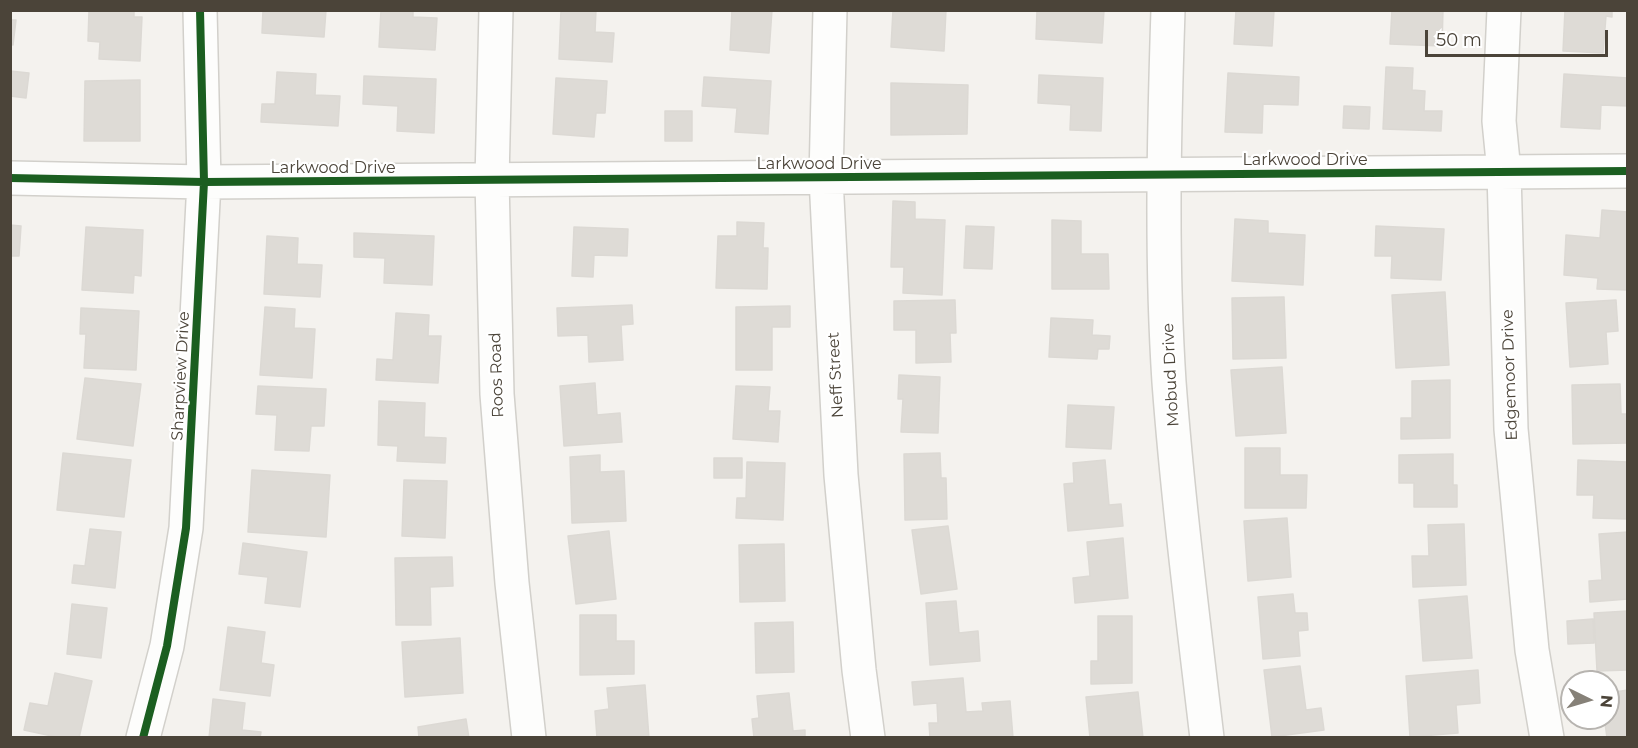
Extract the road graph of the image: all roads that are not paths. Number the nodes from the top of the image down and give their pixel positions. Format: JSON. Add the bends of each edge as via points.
{"nodes":[{"id":1,"x":200,"y":10,"type":"edge"},
{"id":2,"x":496,"y":10,"type":"edge"},
{"id":3,"x":830,"y":10,"type":"edge"},
{"id":4,"x":1168,"y":10,"type":"edge"},
{"id":5,"x":1504,"y":10,"type":"edge"},
{"id":6,"x":1628,"y":171,"type":"edge"},
{"id":7,"x":1503,"y":172,"type":"junction"},
{"id":8,"x":1163,"y":175,"type":"junction"},
{"id":9,"x":10,"y":178,"type":"edge"},
{"id":10,"x":826,"y":178,"type":"junction"},
{"id":11,"x":492,"y":180,"type":"junction"},
{"id":12,"x":204,"y":182,"type":"junction"},
{"id":13,"x":143,"y":738,"type":"edge"},
{"id":14,"x":529,"y":738,"type":"edge"},
{"id":15,"x":868,"y":738,"type":"edge"},
{"id":16,"x":1207,"y":738,"type":"edge"},
{"id":17,"x":1547,"y":738,"type":"edge"}],
"edges":[{"from":1,"to":12,"type":"street","name":"Sharpview Drive"},
{"from":2,"to":11,"type":"street","name":"Roos Road"},
{"from":3,"to":10,"type":"street","name":"Neff Street"},
{"from":4,"to":8,"type":"street","name":"Mobud Drive"},
{"from":5,"to":7,"type":"street","name":"Edgemoor Drive","via":[[1499,122]]},
{"from":6,"to":7,"type":"street","name":"Larkwood Drive"},
{"from":7,"to":8,"type":"street","name":"Larkwood Drive"},
{"from":7,"to":17,"type":"street","name":"Edgemoor Drive","via":[[1511,429],[1532,650]]},
{"from":8,"to":10,"type":"street","name":"Larkwood Drive"},
{"from":8,"to":16,"type":"street","name":"Mobud Drive","via":[[1169,380]]},
{"from":9,"to":12,"type":"street","name":"Larkwood Drive"},
{"from":10,"to":11,"type":"street","name":"Larkwood Drive"},
{"from":10,"to":15,"type":"street","name":"Neff Street","via":[[841,476]]},
{"from":11,"to":12,"type":"street","name":"Larkwood Drive"},
{"from":11,"to":14,"type":"street","name":"Roos Road","via":[[497,394]]},
{"from":12,"to":13,"type":"street","name":"Sharpview Drive","via":[[186,528],[167,646]]}]}
